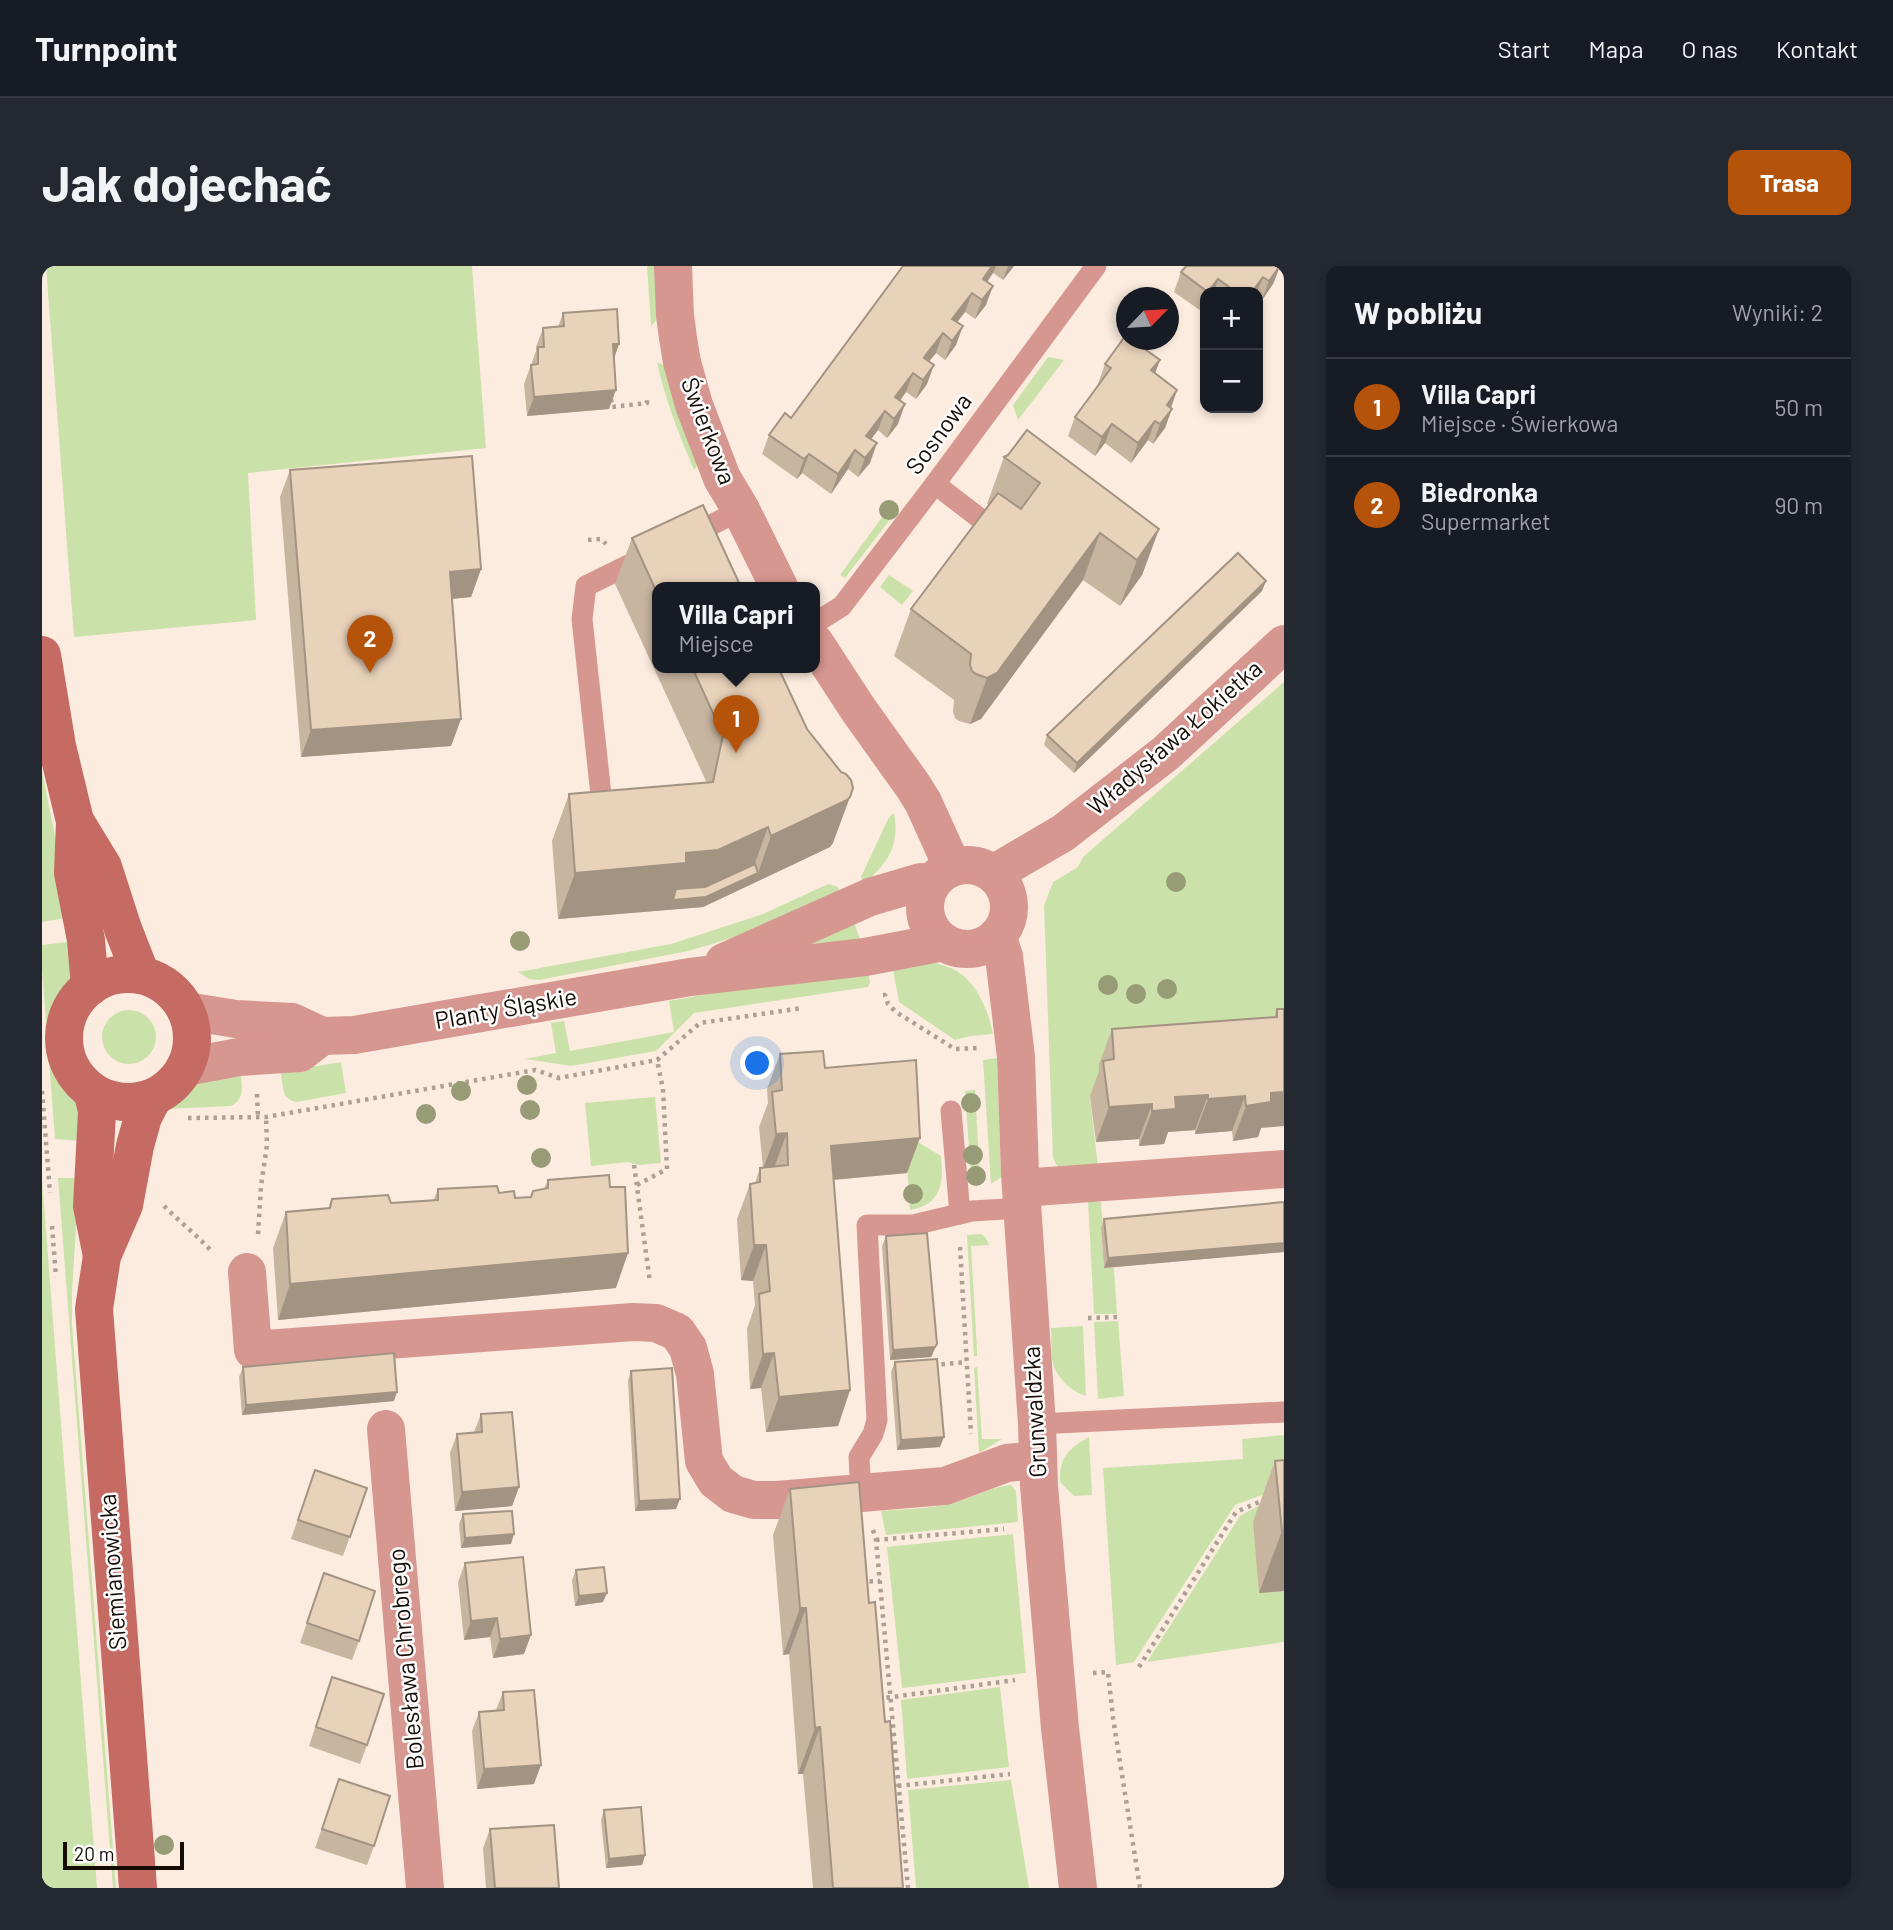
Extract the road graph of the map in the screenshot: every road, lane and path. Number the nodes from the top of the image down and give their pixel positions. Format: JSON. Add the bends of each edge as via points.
{"nodes":[{"id":1,"x":673,"y":266,"type":"edge"},
{"id":2,"x":1096,"y":266,"type":"edge"},
{"id":3,"x":611,"y":394,"type":"edge"},
{"id":4,"x":647,"y":400,"type":"dead end"},
{"id":5,"x":935,"y":484,"type":"junction"},
{"id":6,"x":741,"y":510,"type":"junction"},
{"id":7,"x":601,"y":539,"type":"dead end"},
{"id":8,"x":588,"y":540,"type":"dead end"},
{"id":9,"x":1013,"y":543,"type":"edge"},
{"id":10,"x":777,"y":582,"type":"edge"},
{"id":11,"x":820,"y":620,"type":"edge"},
{"id":12,"x":1284,"y":644,"type":"edge"},
{"id":13,"x":820,"y":651,"type":"edge"},
{"id":14,"x":42,"y":655,"type":"edge"},
{"id":15,"x":601,"y":795,"type":"edge"},
{"id":16,"x":75,"y":821,"type":"junction"},
{"id":17,"x":993,"y":874,"type":"junction"},
{"id":18,"x":941,"y":875,"type":"junction"},
{"id":19,"x":997,"y":936,"type":"junction"},
{"id":20,"x":944,"y":942,"type":"junction"},
{"id":21,"x":141,"y":975,"type":"junction"},
{"id":22,"x":690,"y":977,"type":"junction"},
{"id":23,"x":90,"y":986,"type":"junction"},
{"id":24,"x":872,"y":997,"type":"dead end"},
{"id":25,"x":806,"y":1007,"type":"dead end"},
{"id":26,"x":186,"y":1011,"type":"junction"},
{"id":27,"x":322,"y":1036,"type":"junction"},
{"id":28,"x":977,"y":1048,"type":"dead end"},
{"id":29,"x":657,"y":1060,"type":"junction"},
{"id":30,"x":185,"y":1067,"type":"junction"},
{"id":31,"x":42,"y":1091,"type":"edge"},
{"id":32,"x":93,"y":1093,"type":"junction"},
{"id":33,"x":166,"y":1108,"type":"junction"},
{"id":34,"x":951,"y":1111,"type":"dead end"},
{"id":35,"x":266,"y":1117,"type":"junction"},
{"id":36,"x":47,"y":1152,"type":"dead end"},
{"id":37,"x":634,"y":1165,"type":"dead end"},
{"id":38,"x":1284,"y":1169,"type":"edge"},
{"id":39,"x":636,"y":1185,"type":"junction"},
{"id":40,"x":1022,"y":1198,"type":"junction"},
{"id":41,"x":161,"y":1202,"type":"dead end"},
{"id":42,"x":959,"y":1225,"type":"junction"},
{"id":43,"x":212,"y":1253,"type":"dead end"},
{"id":44,"x":102,"y":1256,"type":"junction"},
{"id":45,"x":252,"y":1257,"type":"joint"},
{"id":46,"x":650,"y":1285,"type":"dead end"},
{"id":47,"x":1118,"y":1317,"type":"dead end"},
{"id":48,"x":1088,"y":1318,"type":"dead end"},
{"id":49,"x":967,"y":1362,"type":"junction"},
{"id":50,"x":874,"y":1370,"type":"junction"},
{"id":51,"x":1284,"y":1412,"type":"edge"},
{"id":52,"x":386,"y":1429,"type":"dead end"},
{"id":53,"x":971,"y":1440,"type":"dead end"},
{"id":54,"x":1037,"y":1442,"type":"junction"},
{"id":55,"x":861,"y":1494,"type":"junction"},
{"id":56,"x":1272,"y":1496,"type":"edge"},
{"id":57,"x":1042,"y":1525,"type":"junction"},
{"id":58,"x":873,"y":1533,"type":"dead end"},
{"id":59,"x":876,"y":1541,"type":"junction"},
{"id":60,"x":880,"y":1580,"type":"junction"},
{"id":61,"x":858,"y":1582,"type":"edge"},
{"id":62,"x":1139,"y":1667,"type":"dead end"},
{"id":63,"x":1056,"y":1676,"type":"junction"},
{"id":64,"x":890,"y":1697,"type":"junction"},
{"id":65,"x":872,"y":1700,"type":"edge"},
{"id":66,"x":1010,"y":1774,"type":"dead end"},
{"id":67,"x":898,"y":1786,"type":"junction"},
{"id":68,"x":902,"y":1819,"type":"junction"},
{"id":69,"x":889,"y":1820,"type":"edge"},
{"id":70,"x":138,"y":1888,"type":"edge"},
{"id":71,"x":425,"y":1888,"type":"edge"},
{"id":72,"x":908,"y":1888,"type":"edge"},
{"id":73,"x":1078,"y":1888,"type":"edge"},
{"id":74,"x":1140,"y":1888,"type":"edge"}],
"edges":[{"from":1,"to":6,"type":"street","name":"Świerkowa","via":[[682,362],[722,478]]},
{"from":2,"to":5,"type":"lane","name":"Sosnowa"},
{"from":3,"to":4,"type":"path","via":[[612,407]]},
{"from":5,"to":9,"type":"lane"},
{"from":5,"to":11,"type":"lane","name":"Sosnowa","via":[[842,606]]},
{"from":6,"to":10,"type":"street","name":"Świerkowa"},
{"from":6,"to":15,"type":"lane","via":[[586,586],[582,619]]},
{"from":7,"to":8,"type":"path"},
{"from":12,"to":17,"type":"street","name":"Władysława Łokietka","via":[[1166,754],[1063,833]]},
{"from":13,"to":18,"type":"street","via":[[923,802]]},
{"from":14,"to":16,"type":"street"},
{"from":16,"to":21,"type":"street","via":[[103,866]]},
{"from":16,"to":23,"type":"street","via":[[73,873]]},
{"from":17,"to":18,"type":"street","via":[[971,864]]},
{"from":17,"to":19,"type":"street","via":[[1005,890],[1009,909]]},
{"from":18,"to":20,"type":"street","via":[[925,896],[924,909],[934,934]]},
{"from":18,"to":22,"type":"street","via":[[870,897]]},
{"from":19,"to":20,"type":"street","via":[[968,949]]},
{"from":19,"to":40,"type":"street","name":"Grunwaldzka","via":[[1013,1018]]},
{"from":20,"to":22,"type":"street","via":[[865,957]]},
{"from":21,"to":23,"type":"street","via":[[114,976]]},
{"from":21,"to":26,"type":"street","via":[[167,988]]},
{"from":22,"to":27,"type":"street","name":"Planty Śląskie","via":[[354,1035]]},
{"from":23,"to":32,"type":"street","via":[[73,1005],[64,1029],[65,1054],[77,1077]]},
{"from":24,"to":28,"type":"path","via":[[885,995],[895,1012],[955,1049]]},
{"from":25,"to":29,"type":"path","via":[[700,1023]]},
{"from":26,"to":27,"type":"street","name":"Planty Śląskie","via":[[292,1022]]},
{"from":26,"to":30,"type":"street","via":[[192,1039]]},
{"from":27,"to":30,"type":"street","name":"Planty Śląskie","via":[[300,1053]]},
{"from":29,"to":35,"type":"path","via":[[559,1078],[535,1070]]},
{"from":29,"to":39,"type":"path","via":[[667,1169]]},
{"from":30,"to":33,"type":"street","via":[[166,1090]]},
{"from":31,"to":36,"type":"path"},
{"from":32,"to":33,"type":"street","via":[[114,1101]]},
{"from":32,"to":44,"type":"street","name":"Siemianowicka","via":[[97,1112],[92,1206]]},
{"from":33,"to":35,"type":"path"},
{"from":33,"to":44,"type":"street","name":"Siemianowicka","via":[[143,1117],[124,1205]]},
{"from":34,"to":42,"type":"lane"},
{"from":35,"to":45,"type":"path","via":[[267,1145]]},
{"from":37,"to":39,"type":"path"},
{"from":38,"to":40,"type":"street"},
{"from":39,"to":46,"type":"path"},
{"from":40,"to":42,"type":"lane","via":[[972,1211]]},
{"from":40,"to":54,"type":"street","name":"Grunwaldzka"},
{"from":41,"to":43,"type":"path"},
{"from":42,"to":49,"type":"path"},
{"from":42,"to":50,"type":"lane","via":[[867,1225]]},
{"from":44,"to":70,"type":"street","name":"Siemianowicka","via":[[94,1309],[95,1340]]},
{"from":45,"to":55,"type":"street","via":[[253,1350],[656,1323],[677,1332],[688,1348],[704,1461],[716,1480],[733,1494],[754,1500]]},
{"from":47,"to":48,"type":"path"},
{"from":49,"to":50,"type":"path"},
{"from":49,"to":53,"type":"path"},
{"from":50,"to":55,"type":"lane","via":[[877,1420],[859,1457]]},
{"from":51,"to":54,"type":"lane"},
{"from":52,"to":71,"type":"street","name":"Bolesława Chrobrego"},
{"from":54,"to":55,"type":"street","via":[[1007,1463],[945,1486]]},
{"from":54,"to":57,"type":"street","name":"Grunwaldzka"},
{"from":56,"to":62,"type":"path","via":[[1236,1512]]},
{"from":57,"to":59,"type":"path"},
{"from":57,"to":63,"type":"street","name":"Grunwaldzka"},
{"from":58,"to":59,"type":"path"},
{"from":59,"to":60,"type":"path"},
{"from":60,"to":61,"type":"path"},
{"from":60,"to":64,"type":"path"},
{"from":63,"to":64,"type":"path"},
{"from":63,"to":73,"type":"street","name":"Grunwaldzka"},
{"from":63,"to":74,"type":"path","via":[[1108,1672]]},
{"from":64,"to":65,"type":"path"},
{"from":64,"to":67,"type":"path"},
{"from":66,"to":67,"type":"path"},
{"from":67,"to":68,"type":"path"},
{"from":68,"to":69,"type":"path"},
{"from":68,"to":72,"type":"path"}]}
